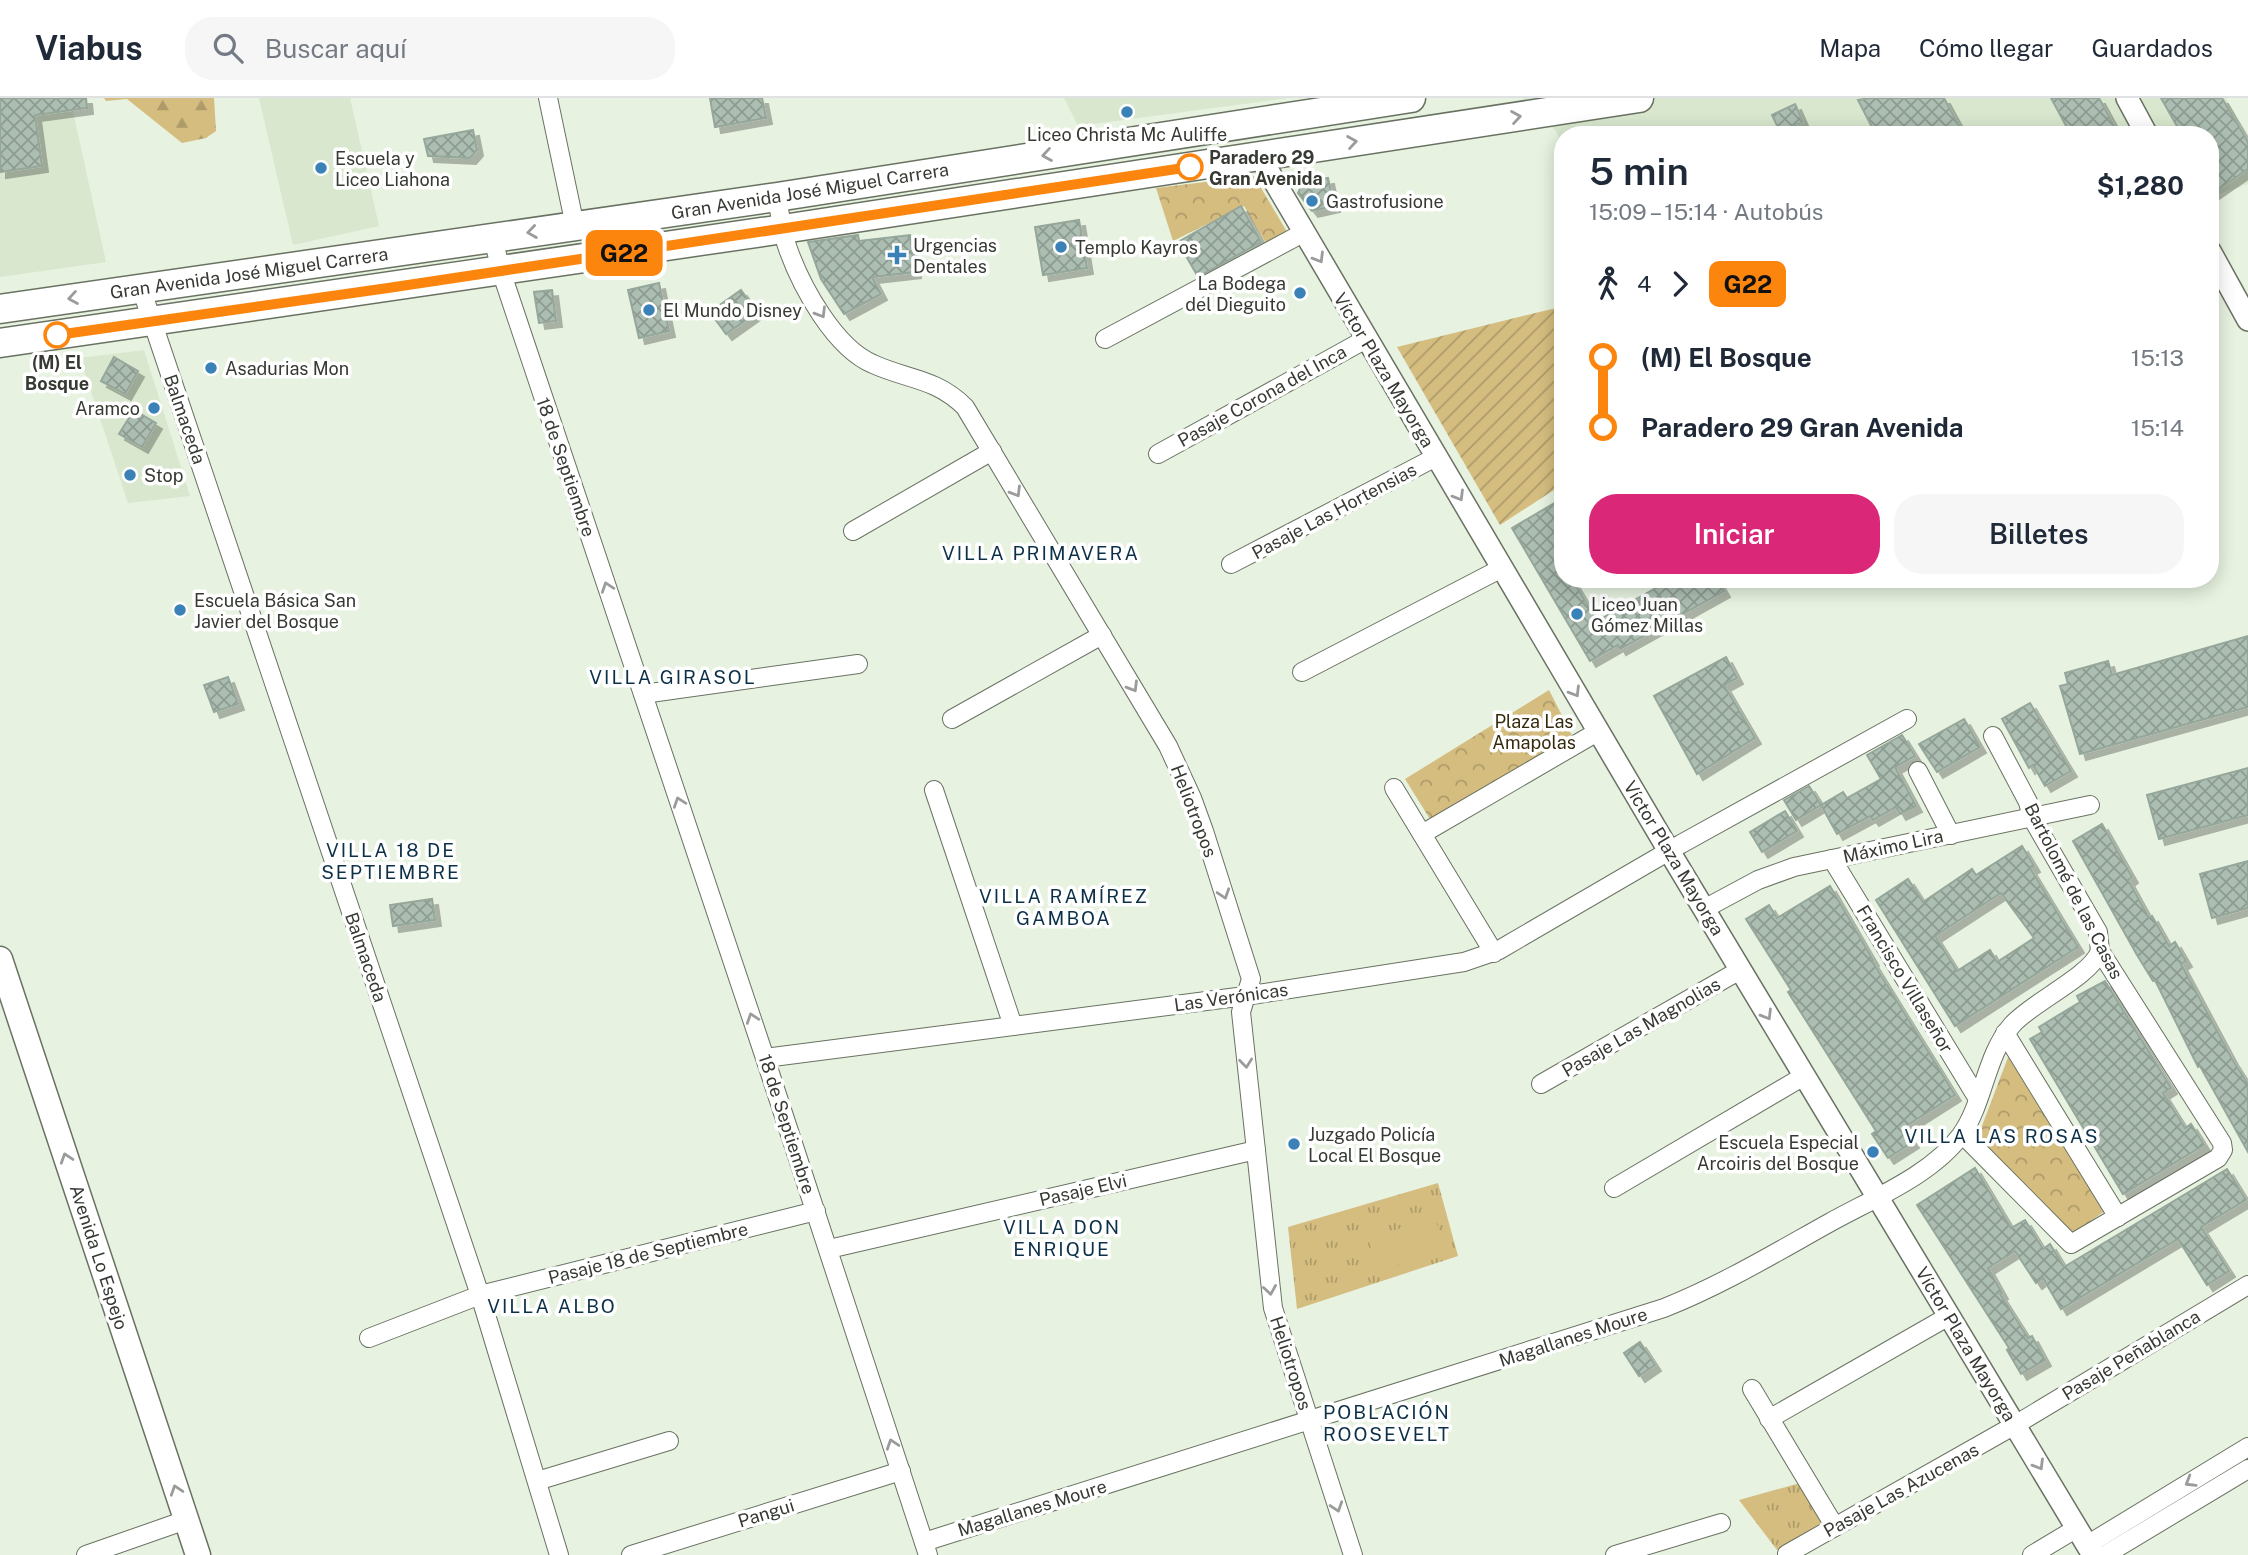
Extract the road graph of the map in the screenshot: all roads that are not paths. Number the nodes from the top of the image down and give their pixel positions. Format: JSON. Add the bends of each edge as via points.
{"nodes":[{"id":1,"x":548,"y":98,"type":"edge"},
{"id":2,"x":1411,"y":98,"type":"edge"},
{"id":3,"x":1639,"y":98,"type":"edge"},
{"id":4,"x":2127,"y":98,"type":"edge"},
{"id":5,"x":1563,"y":104,"type":"edge"},
{"id":6,"x":1284,"y":118,"type":"junction"},
{"id":7,"x":2142,"y":126,"type":"edge"},
{"id":8,"x":1260,"y":157,"type":"junction"},
{"id":9,"x":777,"y":197,"type":"junction"},
{"id":10,"x":575,"y":226,"type":"junction"},
{"id":11,"x":783,"y":229,"type":"junction"},
{"id":12,"x":1303,"y":233,"type":"junction"},
{"id":13,"x":494,"y":238,"type":"junction"},
{"id":14,"x":2219,"y":267,"type":"edge"},
{"id":15,"x":500,"y":271,"type":"junction"},
{"id":16,"x":141,"y":288,"type":"junction"},
{"id":17,"x":0,"y":309,"type":"edge"},
{"id":18,"x":2248,"y":320,"type":"edge"},
{"id":19,"x":152,"y":321,"type":"junction"},
{"id":20,"x":1105,"y":339,"type":"dead end"},
{"id":21,"x":1366,"y":339,"type":"junction"},
{"id":22,"x":0,"y":344,"type":"edge"},
{"id":23,"x":992,"y":451,"type":"junction"},
{"id":24,"x":1158,"y":454,"type":"dead end"},
{"id":25,"x":1436,"y":457,"type":"junction"},
{"id":26,"x":853,"y":531,"type":"dead end"},
{"id":27,"x":1231,"y":564,"type":"dead end"},
{"id":28,"x":1502,"y":568,"type":"junction"},
{"id":29,"x":1102,"y":635,"type":"junction"},
{"id":30,"x":858,"y":664,"type":"dead end"},
{"id":31,"x":1302,"y":671,"type":"dead end"},
{"id":32,"x":643,"y":694,"type":"junction"},
{"id":33,"x":952,"y":719,"type":"dead end"},
{"id":34,"x":1906,"y":719,"type":"dead end"},
{"id":35,"x":1599,"y":731,"type":"junction"},
{"id":36,"x":1993,"y":736,"type":"dead end"},
{"id":37,"x":1918,"y":771,"type":"dead end"},
{"id":38,"x":1394,"y":788,"type":"dead end"},
{"id":39,"x":934,"y":790,"type":"dead end"},
{"id":40,"x":2090,"y":806,"type":"dead end"},
{"id":41,"x":2032,"y":818,"type":"junction"},
{"id":42,"x":1422,"y":834,"type":"junction"},
{"id":43,"x":1951,"y":835,"type":"junction"},
{"id":44,"x":1669,"y":851,"type":"junction"},
{"id":45,"x":1832,"y":859,"type":"junction"},
{"id":46,"x":1704,"y":909,"type":"junction"},
{"id":47,"x":2100,"y":951,"type":"junction"},
{"id":48,"x":1494,"y":953,"type":"junction"},
{"id":49,"x":0,"y":959,"type":"edge"},
{"id":50,"x":1740,"y":970,"type":"junction"},
{"id":51,"x":1245,"y":996,"type":"junction"},
{"id":52,"x":1013,"y":1026,"type":"junction"},
{"id":53,"x":2006,"y":1032,"type":"junction"},
{"id":54,"x":765,"y":1058,"type":"junction"},
{"id":55,"x":1804,"y":1076,"type":"junction"},
{"id":56,"x":1541,"y":1084,"type":"dead end"},
{"id":57,"x":1978,"y":1099,"type":"junction"},
{"id":58,"x":1962,"y":1134,"type":"junction"},
{"id":59,"x":1256,"y":1150,"type":"junction"},
{"id":60,"x":1614,"y":1188,"type":"dead end"},
{"id":61,"x":1877,"y":1196,"type":"junction"},
{"id":62,"x":816,"y":1211,"type":"junction"},
{"id":63,"x":2118,"y":1217,"type":"junction"},
{"id":64,"x":829,"y":1249,"type":"junction"},
{"id":65,"x":2248,"y":1285,"type":"edge"},
{"id":66,"x":480,"y":1295,"type":"junction"},
{"id":67,"x":1949,"y":1316,"type":"junction"},
{"id":68,"x":369,"y":1338,"type":"dead end"},
{"id":69,"x":1752,"y":1389,"type":"dead end"},
{"id":70,"x":1769,"y":1419,"type":"junction"},
{"id":71,"x":1309,"y":1421,"type":"junction"},
{"id":72,"x":2015,"y":1425,"type":"junction"},
{"id":73,"x":669,"y":1441,"type":"dead end"},
{"id":74,"x":2248,"y":1447,"type":"edge"},
{"id":75,"x":2248,"y":1469,"type":"edge"},
{"id":76,"x":901,"y":1471,"type":"junction"},
{"id":77,"x":537,"y":1481,"type":"junction"},
{"id":78,"x":186,"y":1520,"type":"junction"},
{"id":79,"x":1721,"y":1523,"type":"dead end"},
{"id":80,"x":1835,"y":1527,"type":"junction"},
{"id":81,"x":2090,"y":1546,"type":"edge"},
{"id":82,"x":926,"y":1548,"type":"edge"},
{"id":83,"x":1787,"y":1554,"type":"edge"},
{"id":84,"x":86,"y":1555,"type":"edge"},
{"id":85,"x":198,"y":1555,"type":"edge"},
{"id":86,"x":559,"y":1555,"type":"edge"},
{"id":87,"x":631,"y":1555,"type":"edge"},
{"id":88,"x":1353,"y":1555,"type":"edge"},
{"id":89,"x":1615,"y":1555,"type":"edge"},
{"id":90,"x":2032,"y":1555,"type":"edge"}],
"edges":[{"from":1,"to":10,"type":"street"},
{"from":2,"to":6,"type":"main road","name":"Gran Avenida José Miguel Carrera"},
{"from":3,"to":5,"type":"main road","name":"Gran Avenida José Miguel Carrera"},
{"from":4,"to":7,"type":"street"},
{"from":8,"to":5,"type":"main road","name":"Gran Avenida José Miguel Carrera","one_way":true},
{"from":6,"to":8,"type":"main road","via":[[1269,134]]},
{"from":6,"to":9,"type":"main road","name":"Gran Avenida José Miguel Carrera","one_way":true},
{"from":8,"to":11,"type":"main road","name":"Gran Avenida José Miguel Carrera"},
{"from":8,"to":12,"type":"street","name":"Víctor Plaza Mayorga"},
{"from":9,"to":10,"type":"main road","name":"Gran Avenida José Miguel Carrera"},
{"from":9,"to":11,"type":"street","name":"Heliotropos"},
{"from":10,"to":13,"type":"main road","name":"Gran Avenida José Miguel Carrera","one_way":true},
{"from":11,"to":15,"type":"main road","name":"Gran Avenida José Miguel Carrera"},
{"from":11,"to":23,"type":"street","name":"Heliotropos","one_way":true,"via":[[802,280],[840,341],[873,365],[925,380],[955,397]]},
{"from":12,"to":20,"type":"street"},
{"from":12,"to":21,"type":"street","name":"Víctor Plaza Mayorga","one_way":true},
{"from":13,"to":15,"type":"street","name":"18 de Septiembre"},
{"from":13,"to":16,"type":"main road","name":"Gran Avenida José Miguel Carrera"},
{"from":14,"to":18,"type":"street"},
{"from":15,"to":19,"type":"main road","name":"Gran Avenida José Miguel Carrera"},
{"from":32,"to":15,"type":"street","name":"18 de Septiembre","one_way":true},
{"from":16,"to":17,"type":"main road","name":"Gran Avenida José Miguel Carrera","one_way":true},
{"from":16,"to":19,"type":"street","name":"Balmaceda"},
{"from":19,"to":22,"type":"main road","name":"Gran Avenida José Miguel Carrera"},
{"from":19,"to":66,"type":"street","name":"Balmaceda"},
{"from":21,"to":24,"type":"street","name":"Pasaje Corona del Inca"},
{"from":21,"to":25,"type":"street","name":"Víctor Plaza Mayorga"},
{"from":23,"to":26,"type":"street"},
{"from":23,"to":29,"type":"street","name":"Heliotropos","one_way":true},
{"from":25,"to":27,"type":"street","name":"Pasaje Las Hortensias"},
{"from":25,"to":28,"type":"street","name":"Víctor Plaza Mayorga","one_way":true},
{"from":28,"to":31,"type":"street"},
{"from":28,"to":35,"type":"street","name":"Víctor Plaza Mayorga","one_way":true},
{"from":29,"to":33,"type":"street"},
{"from":29,"to":51,"type":"street","name":"Heliotropos","one_way":true,"via":[[1168,746],[1192,798],[1251,979]]},
{"from":30,"to":32,"type":"street"},
{"from":54,"to":32,"type":"street","name":"18 de Septiembre","one_way":true},
{"from":34,"to":44,"type":"street","name":"Las Verónicas"},
{"from":35,"to":42,"type":"street"},
{"from":35,"to":44,"type":"street","name":"Víctor Plaza Mayorga"},
{"from":36,"to":41,"type":"street","name":"Bartolomé de las Casas"},
{"from":37,"to":43,"type":"street"},
{"from":38,"to":42,"type":"street"},
{"from":39,"to":52,"type":"street"},
{"from":40,"to":41,"type":"street","name":"Máximo Lira"},
{"from":41,"to":43,"type":"street","name":"Máximo Lira"},
{"from":41,"to":47,"type":"street","name":"Bartolomé de las Casas","via":[[2098,933]]},
{"from":42,"to":48,"type":"street"},
{"from":43,"to":45,"type":"street","name":"Máximo Lira"},
{"from":44,"to":46,"type":"street","name":"Víctor Plaza Mayorga"},
{"from":44,"to":48,"type":"street","name":"Las Verónicas"},
{"from":45,"to":46,"type":"street","name":"Máximo Lira","via":[[1758,880]]},
{"from":45,"to":57,"type":"street","name":"Francisco Villaseñor"},
{"from":46,"to":50,"type":"street","name":"Víctor Plaza Mayorga"},
{"from":47,"to":53,"type":"street","name":"Magallanes Moure","via":[[2095,961]]},
{"from":47,"to":63,"type":"street","name":"Bartolomé de las Casas","via":[[2222,1143],[2218,1158]]},
{"from":48,"to":51,"type":"street","name":"Las Verónicas","via":[[1464,962]]},
{"from":78,"to":49,"type":"main road","name":"Avenida Lo Espejo","one_way":true},
{"from":50,"to":55,"type":"street","name":"Víctor Plaza Mayorga","one_way":true},
{"from":50,"to":56,"type":"street","name":"Pasaje Las Magnolias"},
{"from":51,"to":52,"type":"street","name":"Las Verónicas"},
{"from":51,"to":59,"type":"street","name":"Heliotropos","one_way":true,"via":[[1241,1012]]},
{"from":52,"to":54,"type":"street","name":"Las Verónicas"},
{"from":53,"to":57,"type":"street","name":"Magallanes Moure"},
{"from":53,"to":63,"type":"street"},
{"from":54,"to":62,"type":"street","name":"18 de Septiembre"},
{"from":55,"to":60,"type":"street"},
{"from":55,"to":61,"type":"street","name":"Víctor Plaza Mayorga"},
{"from":57,"to":58,"type":"street","name":"Magallanes Moure"},
{"from":58,"to":61,"type":"street","name":"Magallanes Moure","via":[[1938,1160]]},
{"from":58,"to":63,"type":"street","via":[[2071,1244]]},
{"from":59,"to":64,"type":"street","name":"Pasaje Elvi"},
{"from":59,"to":71,"type":"street","name":"Heliotropos","one_way":true,"via":[[1272,1299]]},
{"from":61,"to":67,"type":"street","name":"Víctor Plaza Mayorga"},
{"from":61,"to":71,"type":"street","name":"Magallanes Moure","via":[[1677,1303]]},
{"from":62,"to":64,"type":"street","name":"18 de Septiembre"},
{"from":62,"to":66,"type":"street","name":"Pasaje 18 de Septiembre"},
{"from":76,"to":64,"type":"street","name":"18 de Septiembre","one_way":true},
{"from":65,"to":72,"type":"street","name":"Pasaje Peñablanca"},
{"from":66,"to":68,"type":"street","name":"Pasaje 18 de Septiembre"},
{"from":66,"to":77,"type":"street","name":"Balmaceda"},
{"from":67,"to":70,"type":"street"},
{"from":67,"to":72,"type":"street","name":"Víctor Plaza Mayorga"},
{"from":69,"to":70,"type":"street"},
{"from":70,"to":80,"type":"street"},
{"from":71,"to":82,"type":"street","name":"Magallanes Moure"},
{"from":71,"to":88,"type":"street","name":"Heliotropos","one_way":true},
{"from":72,"to":80,"type":"street","name":"Pasaje Las Azucenas"},
{"from":72,"to":81,"type":"street","name":"Víctor Plaza Mayorga","one_way":true},
{"from":73,"to":77,"type":"street"},
{"from":74,"to":81,"type":"street","one_way":true},
{"from":75,"to":81,"type":"street"},
{"from":76,"to":82,"type":"street","name":"18 de Septiembre"},
{"from":76,"to":87,"type":"street","name":"Pangui"},
{"from":77,"to":86,"type":"street","name":"Balmaceda"},
{"from":78,"to":84,"type":"street"},
{"from":78,"to":85,"type":"main road","name":"Avenida Lo Espejo"},
{"from":79,"to":89,"type":"street"},
{"from":80,"to":83,"type":"street","name":"Pasaje Las Azucenas"},
{"from":81,"to":90,"type":"street"}]}
